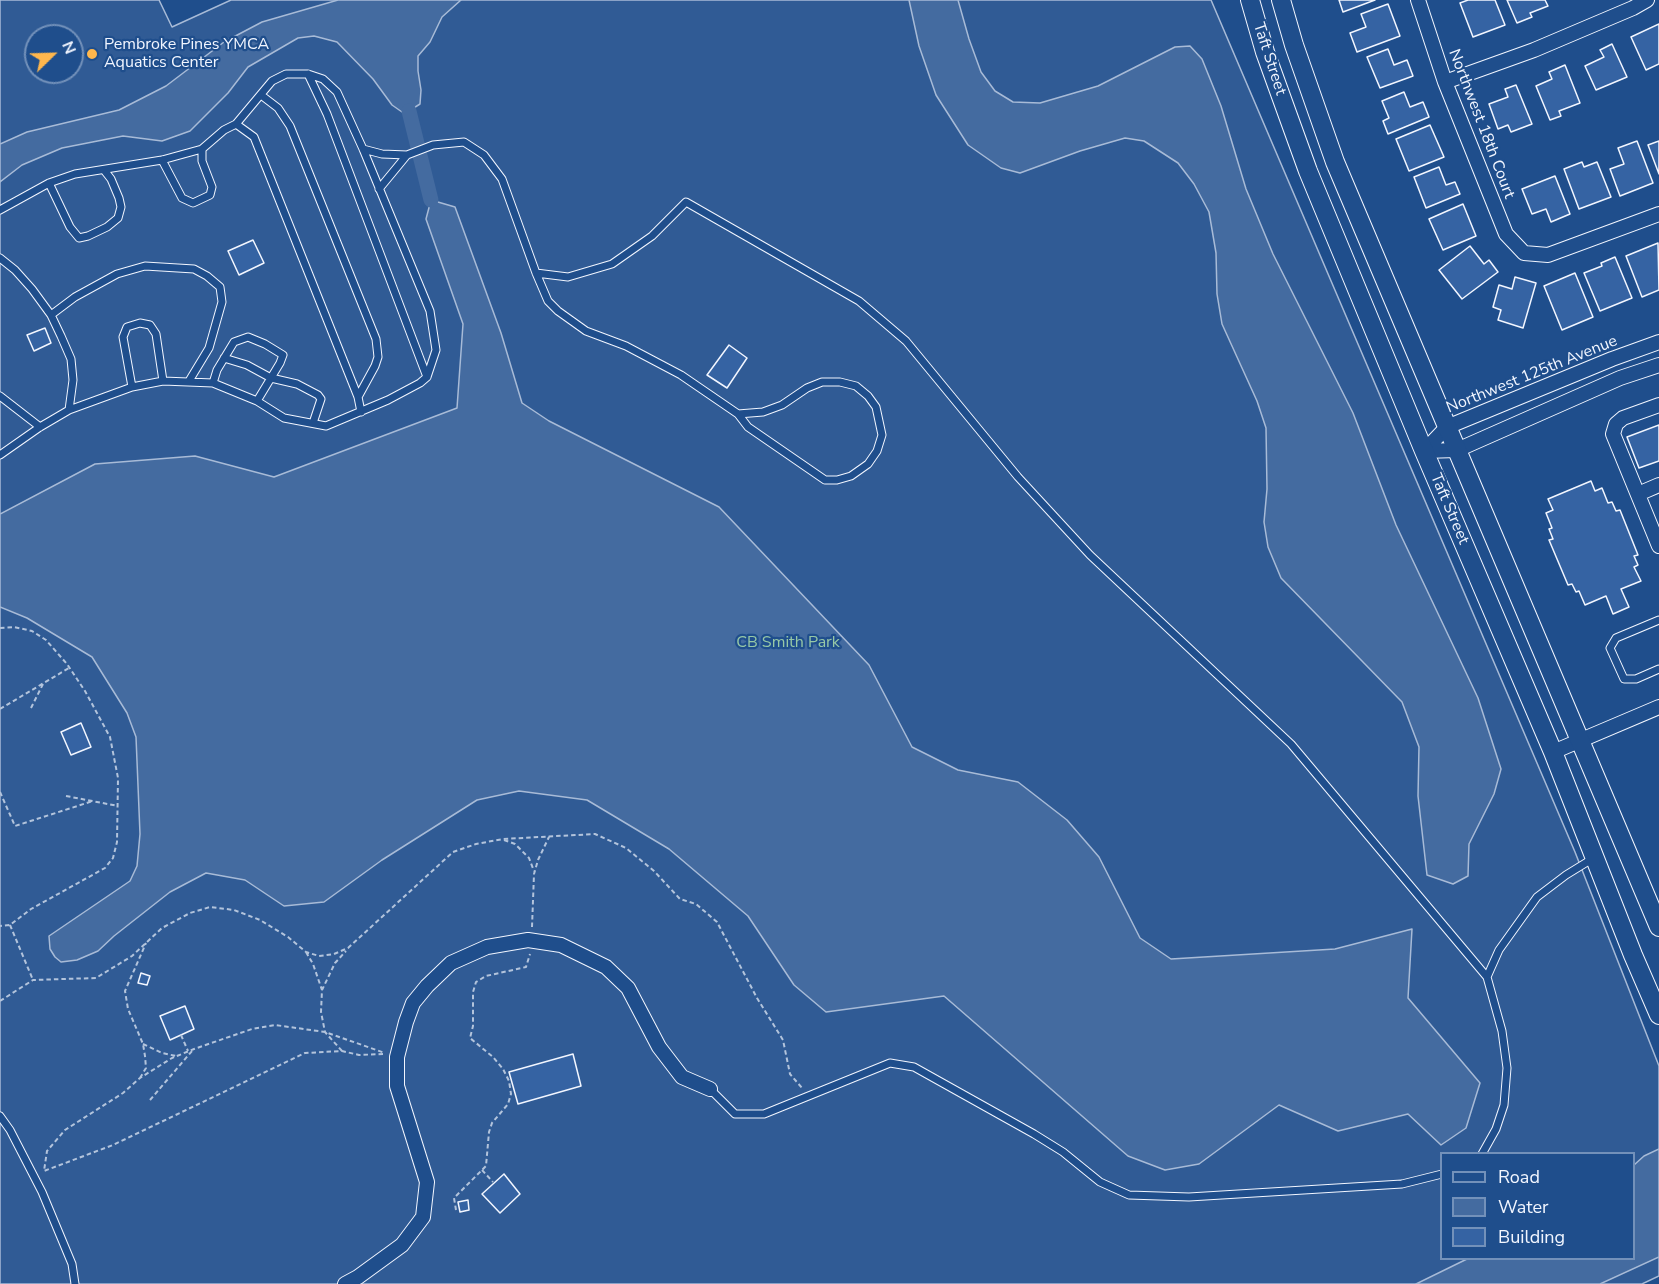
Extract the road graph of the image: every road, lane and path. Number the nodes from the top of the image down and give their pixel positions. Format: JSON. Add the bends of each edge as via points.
{"nodes":[{"id":1,"x":1250,"y":0,"type":"edge"},
{"id":2,"x":1281,"y":0,"type":"edge"},
{"id":3,"x":1418,"y":0,"type":"edge"},
{"id":4,"x":1647,"y":0,"type":"edge"},
{"id":5,"x":309,"y":74,"type":"junction"},
{"id":6,"x":1445,"y":82,"type":"junction"},
{"id":7,"x":261,"y":95,"type":"junction"},
{"id":8,"x":236,"y":124,"type":"junction"},
{"id":9,"x":202,"y":149,"type":"junction"},
{"id":10,"x":363,"y":149,"type":"junction"},
{"id":11,"x":407,"y":155,"type":"junction"},
{"id":12,"x":162,"y":160,"type":"junction"},
{"id":13,"x":104,"y":170,"type":"junction"},
{"id":14,"x":49,"y":183,"type":"junction"},
{"id":15,"x":379,"y":189,"type":"junction"},
{"id":16,"x":0,"y":210,"type":"edge"},
{"id":17,"x":1659,"y":214,"type":"edge"},
{"id":18,"x":0,"y":258,"type":"edge"},
{"id":19,"x":536,"y":273,"type":"junction"},
{"id":20,"x":51,"y":315,"type":"junction"},
{"id":21,"x":1659,"y":342,"type":"edge"},
{"id":22,"x":224,"y":358,"type":"junction"},
{"id":23,"x":1659,"y":365,"type":"edge"},
{"id":24,"x":427,"y":377,"type":"junction"},
{"id":25,"x":271,"y":378,"type":"junction"},
{"id":26,"x":163,"y":381,"type":"junction"},
{"id":27,"x":189,"y":381,"type":"junction"},
{"id":28,"x":213,"y":383,"type":"junction"},
{"id":29,"x":132,"y":387,"type":"junction"},
{"id":30,"x":0,"y":396,"type":"edge"},
{"id":31,"x":358,"y":397,"type":"junction"},
{"id":32,"x":257,"y":401,"type":"junction"},
{"id":33,"x":1659,"y":405,"type":"edge"},
{"id":34,"x":69,"y":410,"type":"junction"},
{"id":35,"x":361,"y":412,"type":"junction"},
{"id":36,"x":738,"y":414,"type":"junction"},
{"id":37,"x":313,"y":423,"type":"junction"},
{"id":38,"x":40,"y":427,"type":"junction"},
{"id":39,"x":1448,"y":427,"type":"junction"},
{"id":40,"x":1457,"y":450,"type":"junction"},
{"id":41,"x":1424,"y":451,"type":"junction"},
{"id":42,"x":1,"y":453,"type":"edge"},
{"id":43,"x":1659,"y":485,"type":"edge"},
{"id":44,"x":1641,"y":492,"type":"junction"},
{"id":45,"x":1659,"y":546,"type":"edge"},
{"id":46,"x":1659,"y":620,"type":"edge"},
{"id":47,"x":0,"y":628,"type":"edge"},
{"id":48,"x":69,"y":668,"type":"junction"},
{"id":49,"x":1659,"y":669,"type":"edge"},
{"id":50,"x":43,"y":684,"type":"junction"},
{"id":51,"x":1659,"y":707,"type":"edge"},
{"id":52,"x":31,"y":708,"type":"dead end"},
{"id":53,"x":0,"y":709,"type":"edge"},
{"id":54,"x":1580,"y":740,"type":"junction"},
{"id":55,"x":1553,"y":752,"type":"junction"},
{"id":56,"x":0,"y":792,"type":"edge"},
{"id":57,"x":66,"y":796,"type":"dead end"},
{"id":58,"x":93,"y":801,"type":"junction"},
{"id":59,"x":118,"y":807,"type":"junction"},
{"id":60,"x":550,"y":835,"type":"junction"},
{"id":61,"x":503,"y":839,"type":"junction"},
{"id":62,"x":1594,"y":857,"type":"junction"},
{"id":63,"x":534,"y":874,"type":"junction"},
{"id":64,"x":10,"y":924,"type":"junction"},
{"id":65,"x":0,"y":926,"type":"edge"},
{"id":66,"x":1659,"y":927,"type":"edge"},
{"id":67,"x":532,"y":933,"type":"dead end"},
{"id":68,"x":148,"y":941,"type":"junction"},
{"id":69,"x":348,"y":948,"type":"junction"},
{"id":70,"x":531,"y":951,"type":"dead end"},
{"id":71,"x":306,"y":952,"type":"junction"},
{"id":72,"x":1487,"y":977,"type":"junction"},
{"id":73,"x":33,"y":980,"type":"junction"},
{"id":74,"x":322,"y":990,"type":"junction"},
{"id":75,"x":0,"y":1001,"type":"edge"},
{"id":76,"x":1659,"y":1015,"type":"edge"},
{"id":77,"x":325,"y":1032,"type":"junction"},
{"id":78,"x":181,"y":1035,"type":"dead end"},
{"id":79,"x":143,"y":1044,"type":"junction"},
{"id":80,"x":194,"y":1049,"type":"junction"},
{"id":81,"x":188,"y":1051,"type":"junction"},
{"id":82,"x":342,"y":1051,"type":"junction"},
{"id":83,"x":176,"y":1056,"type":"junction"},
{"id":84,"x":141,"y":1078,"type":"junction"},
{"id":85,"x":710,"y":1089,"type":"joint"},
{"id":86,"x":808,"y":1096,"type":"junction"},
{"id":87,"x":150,"y":1100,"type":"dead end"},
{"id":88,"x":0,"y":1116,"type":"edge"},
{"id":89,"x":1483,"y":1152,"type":"edge"},
{"id":90,"x":482,"y":1170,"type":"junction"},
{"id":91,"x":1440,"y":1174,"type":"edge"},
{"id":92,"x":493,"y":1182,"type":"dead end"},
{"id":93,"x":456,"y":1210,"type":"dead end"},
{"id":94,"x":75,"y":1284,"type":"edge"},
{"id":95,"x":345,"y":1284,"type":"edge"}],
"edges":[{"from":1,"to":41,"type":"street","name":"Taft Street","via":[[1264,52],[1308,171]]},
{"from":2,"to":39,"type":"street","name":"Taft Street","via":[[1335,162]]},
{"from":3,"to":6,"type":"street","name":"Northwest 18th Court"},
{"from":4,"to":6,"type":"street","via":[[1534,50]]},
{"from":5,"to":7,"type":"lane","via":[[286,74],[272,81]]},
{"from":5,"to":10,"type":"lane","via":[[323,79],[337,92]]},
{"from":5,"to":24,"type":"lane"},
{"from":6,"to":17,"type":"street","name":"Northwest 18th Court","via":[[1506,234],[1524,253],[1548,255]]},
{"from":7,"to":8,"type":"lane"},
{"from":7,"to":31,"type":"lane","via":[[278,108],[290,126],[376,339],[378,357]]},
{"from":8,"to":9,"type":"lane"},
{"from":8,"to":31,"type":"lane","via":[[254,137]]},
{"from":9,"to":12,"type":"lane"},
{"from":9,"to":12,"type":"lane","via":[[202,161],[212,186],[210,195],[193,202],[182,198]]},
{"from":10,"to":11,"type":"lane"},
{"from":10,"to":15,"type":"lane"},
{"from":11,"to":15,"type":"lane"},
{"from":11,"to":19,"type":"lane","via":[[433,145],[464,142],[484,155],[502,179]]},
{"from":12,"to":13,"type":"lane"},
{"from":13,"to":14,"type":"lane"},
{"from":13,"to":14,"type":"lane","via":[[121,207],[118,218],[88,236],[79,238],[70,227]]},
{"from":14,"to":16,"type":"lane"},
{"from":15,"to":24,"type":"lane","via":[[430,311],[436,350]]},
{"from":18,"to":20,"type":"lane","via":[[15,270]]},
{"from":19,"to":36,"type":"lane","via":[[548,301],[586,331],[626,346],[681,375]]},
{"from":19,"to":72,"type":"lane","via":[[568,277],[612,264],[652,236],[686,202],[859,301],[906,341],[1018,477],[1090,555],[1291,744]]},
{"from":20,"to":27,"type":"lane","via":[[117,274],[145,266],[194,269],[220,287],[222,302],[209,348]]},
{"from":20,"to":34,"type":"lane","via":[[71,359],[74,380]]},
{"from":21,"to":39,"type":"street","name":"Northwest 125th Avenue"},
{"from":22,"to":25,"type":"lane"},
{"from":22,"to":25,"type":"lane","via":[[234,342],[248,337],[265,344],[283,355]]},
{"from":22,"to":28,"type":"lane"},
{"from":23,"to":40,"type":"street","via":[[1620,378]]},
{"from":24,"to":35,"type":"lane"},
{"from":25,"to":32,"type":"lane"},
{"from":25,"to":37,"type":"lane","via":[[297,384],[321,399]]},
{"from":26,"to":27,"type":"lane"},
{"from":26,"to":29,"type":"lane"},
{"from":26,"to":29,"type":"lane","via":[[156,334],[150,325],[140,323],[127,327],[123,337]]},
{"from":27,"to":28,"type":"lane"},
{"from":28,"to":32,"type":"lane"},
{"from":29,"to":34,"type":"lane"},
{"from":30,"to":38,"type":"lane"},
{"from":31,"to":35,"type":"lane"},
{"from":32,"to":37,"type":"lane","via":[[284,418]]},
{"from":33,"to":44,"type":"street","via":[[1623,418],[1613,434]]},
{"from":34,"to":38,"type":"lane"},
{"from":35,"to":37,"type":"lane","via":[[326,426]]},
{"from":36,"to":36,"type":"lane","via":[[748,427],[825,480],[851,476],[868,464],[882,435],[876,407],[868,396],[856,386],[840,382],[822,382],[763,412]]},
{"from":38,"to":42,"type":"lane"},
{"from":39,"to":40,"type":"street","name":"Taft Street"},
{"from":39,"to":41,"type":"street","name":"Northwest 125th Avenue"},
{"from":40,"to":41,"type":"street"},
{"from":40,"to":54,"type":"street","name":"Taft Street"},
{"from":41,"to":55,"type":"street","name":"Taft Street"},
{"from":43,"to":44,"type":"street"},
{"from":44,"to":45,"type":"street"},
{"from":46,"to":49,"type":"lane","via":[[1616,638],[1610,648],[1624,679],[1636,679]]},
{"from":47,"to":48,"type":"path","via":[[32,631],[46,640]]},
{"from":48,"to":50,"type":"path"},
{"from":48,"to":59,"type":"path","via":[[110,737],[118,778]]},
{"from":50,"to":52,"type":"path"},
{"from":50,"to":53,"type":"path"},
{"from":51,"to":54,"type":"street"},
{"from":54,"to":55,"type":"street"},
{"from":54,"to":66,"type":"street","name":"Taft Street"},
{"from":55,"to":62,"type":"street","name":"Taft Street"},
{"from":56,"to":58,"type":"path","via":[[15,826]]},
{"from":57,"to":58,"type":"path"},
{"from":58,"to":59,"type":"path"},
{"from":59,"to":64,"type":"path","via":[[117,842],[113,858],[105,868]]},
{"from":60,"to":61,"type":"path"},
{"from":60,"to":63,"type":"path"},
{"from":60,"to":86,"type":"path","via":[[595,834],[626,848],[680,898],[696,904],[717,922],[783,1040],[790,1074]]},
{"from":61,"to":63,"type":"path","via":[[515,844],[529,858]]},
{"from":61,"to":69,"type":"path","via":[[453,852]]},
{"from":62,"to":72,"type":"lane","via":[[1537,897],[1499,950]]},
{"from":62,"to":76,"type":"street","name":"Taft Street"},
{"from":63,"to":67,"type":"path"},
{"from":64,"to":65,"type":"path"},
{"from":64,"to":73,"type":"path"},
{"from":68,"to":71,"type":"path","via":[[162,928],[210,907],[234,910],[260,921]]},
{"from":68,"to":73,"type":"path","via":[[96,978]]},
{"from":68,"to":79,"type":"path","via":[[125,991]]},
{"from":69,"to":71,"type":"path","via":[[319,956]]},
{"from":69,"to":74,"type":"path","via":[[335,963]]},
{"from":70,"to":90,"type":"path","via":[[526,967],[486,976],[476,982],[473,992],[470,1038],[503,1069],[511,1094],[492,1123],[486,1166]]},
{"from":71,"to":74,"type":"path"},
{"from":72,"to":89,"type":"lane","via":[[1502,1031],[1507,1068],[1504,1105],[1497,1129]]},
{"from":73,"to":75,"type":"path"},
{"from":74,"to":77,"type":"path"},
{"from":77,"to":80,"type":"path","via":[[275,1025]]},
{"from":77,"to":82,"type":"path"},
{"from":77,"to":82,"type":"path","via":[[386,1054]]},
{"from":78,"to":81,"type":"path"},
{"from":79,"to":83,"type":"path"},
{"from":79,"to":84,"type":"path","via":[[146,1068]]},
{"from":80,"to":81,"type":"path"},
{"from":80,"to":87,"type":"path"},
{"from":81,"to":83,"type":"path"},
{"from":82,"to":84,"type":"path","via":[[305,1053],[113,1145],[45,1172],[47,1151],[65,1130],[123,1094]]},
{"from":83,"to":84,"type":"path"},
{"from":85,"to":86,"type":"lane","via":[[735,1114],[764,1114]]},
{"from":85,"to":95,"type":"street","via":[[682,1077],[659,1047],[628,987],[606,967],[570,949],[528,940],[487,947],[451,963],[413,1003],[397,1057],[397,1086],[428,1182],[423,1217],[402,1245]]},
{"from":86,"to":91,"type":"lane","via":[[890,1064],[914,1067],[1034,1134],[1100,1182],[1129,1195],[1189,1197],[1402,1184]]},
{"from":88,"to":94,"type":"lane","via":[[42,1192],[72,1264]]},
{"from":90,"to":92,"type":"path"},
{"from":90,"to":93,"type":"path","via":[[454,1198]]}]}
